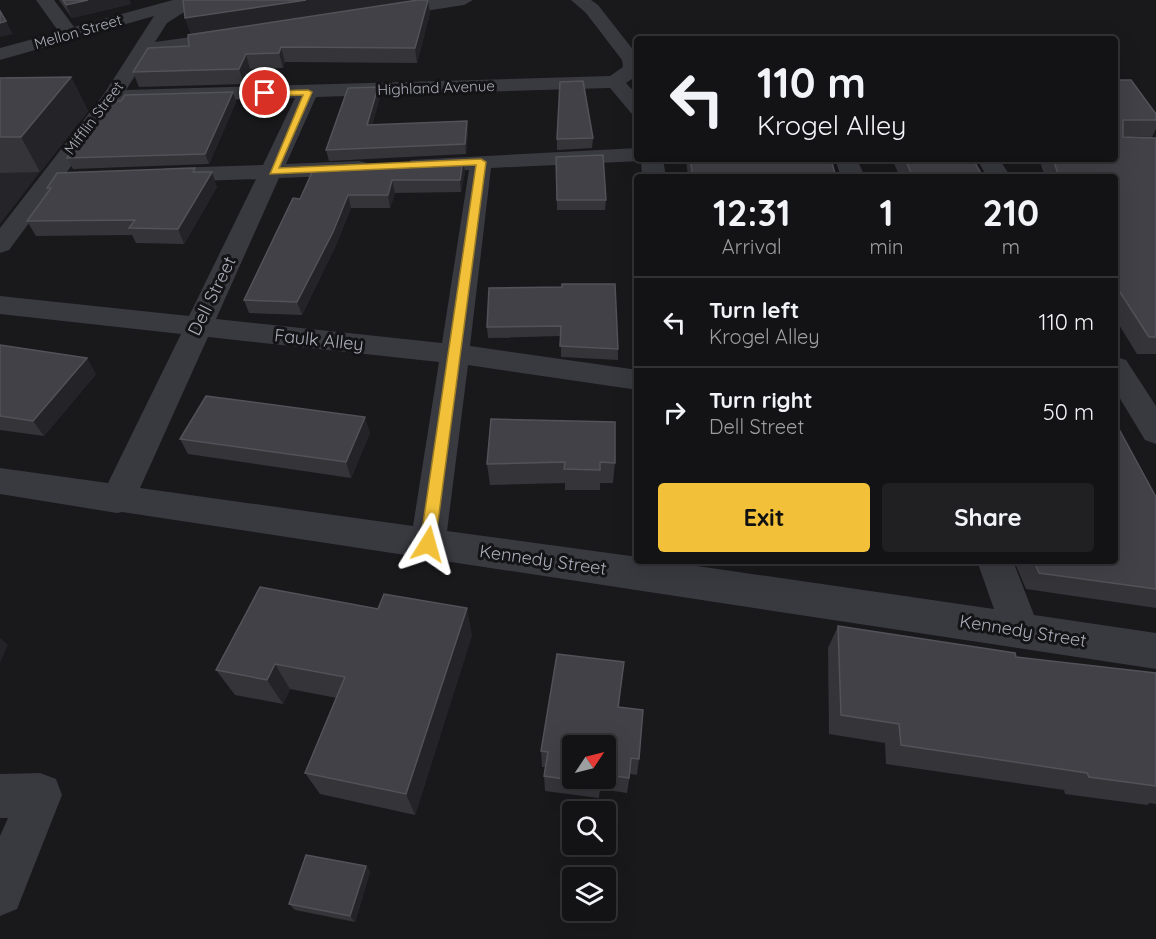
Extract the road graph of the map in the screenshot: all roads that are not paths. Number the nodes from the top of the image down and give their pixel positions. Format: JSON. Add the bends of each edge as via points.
{"nodes":[{"id":1,"x":45,"y":0,"type":"edge"},
{"id":2,"x":193,"y":0,"type":"edge"},
{"id":3,"x":464,"y":0,"type":"edge"},
{"id":4,"x":580,"y":0,"type":"edge"},
{"id":5,"x":372,"y":14,"type":"edge"},
{"id":6,"x":256,"y":32,"type":"edge"},
{"id":7,"x":70,"y":34,"type":"junction"},
{"id":8,"x":141,"y":50,"type":"junction"},
{"id":9,"x":0,"y":54,"type":"edge"},
{"id":10,"x":615,"y":81,"type":"junction"},
{"id":11,"x":308,"y":92,"type":"junction"},
{"id":12,"x":112,"y":97,"type":"junction"},
{"id":13,"x":634,"y":104,"type":"edge"},
{"id":14,"x":634,"y":155,"type":"edge"},
{"id":15,"x":481,"y":162,"type":"junction"},
{"id":16,"x":400,"y":166,"type":"edge"},
{"id":17,"x":377,"y":167,"type":"edge"},
{"id":18,"x":273,"y":172,"type":"junction"},
{"id":19,"x":143,"y":175,"type":"edge"},
{"id":20,"x":84,"y":177,"type":"edge"},
{"id":21,"x":49,"y":178,"type":"junction"},
{"id":22,"x":0,"y":245,"type":"edge"},
{"id":23,"x":0,"y":305,"type":"edge"},
{"id":24,"x":196,"y":327,"type":"junction"},
{"id":25,"x":456,"y":354,"type":"junction"},
{"id":26,"x":1118,"y":370,"type":"edge"},
{"id":27,"x":634,"y":379,"type":"edge"},
{"id":28,"x":1156,"y":432,"type":"edge"},
{"id":29,"x":0,"y":481,"type":"edge"},
{"id":30,"x":117,"y":500,"type":"junction"},
{"id":31,"x":428,"y":544,"type":"junction"},
{"id":32,"x":996,"y":564,"type":"edge"},
{"id":33,"x":686,"y":571,"type":"edge"},
{"id":34,"x":1021,"y":631,"type":"junction"},
{"id":35,"x":1156,"y":651,"type":"edge"},
{"id":36,"x":0,"y":796,"type":"edge"},
{"id":37,"x":0,"y":892,"type":"edge"}],
"edges":[{"from":1,"to":7,"type":"street"},
{"from":2,"to":7,"type":"street","name":"Mellon Street"},
{"from":2,"to":8,"type":"street","name":"Mifflin Street","via":[[160,20]]},
{"from":3,"to":5,"type":"street"},
{"from":4,"to":10,"type":"street","via":[[592,9],[631,60],[633,69]]},
{"from":6,"to":8,"type":"street"},
{"from":7,"to":9,"type":"street","name":"Mellon Street"},
{"from":8,"to":12,"type":"street","name":"Mifflin Street"},
{"from":10,"to":11,"type":"street","name":"Highland Avenue"},
{"from":10,"to":13,"type":"street"},
{"from":11,"to":12,"type":"street","name":"Highland Avenue"},
{"from":11,"to":18,"type":"street","name":"Dell Street"},
{"from":12,"to":21,"type":"street","name":"Mifflin Street"},
{"from":14,"to":15,"type":"street"},
{"from":15,"to":16,"type":"street"},
{"from":15,"to":25,"type":"street"},
{"from":17,"to":18,"type":"street"},
{"from":18,"to":19,"type":"street"},
{"from":18,"to":24,"type":"street","name":"Dell Street"},
{"from":20,"to":21,"type":"street"},
{"from":21,"to":22,"type":"street","name":"Mifflin Street"},
{"from":23,"to":24,"type":"street","name":"Faulk Alley"},
{"from":24,"to":25,"type":"street","name":"Faulk Alley"},
{"from":24,"to":30,"type":"street","name":"Dell Street"},
{"from":25,"to":27,"type":"street","name":"Faulk Alley"},
{"from":25,"to":31,"type":"street"},
{"from":26,"to":28,"type":"street"},
{"from":29,"to":30,"type":"street","name":"Kennedy Street"},
{"from":30,"to":31,"type":"street","name":"Kennedy Street"},
{"from":31,"to":33,"type":"street","name":"Kennedy Street"},
{"from":32,"to":34,"type":"street"},
{"from":33,"to":34,"type":"street","name":"Kennedy Street"},
{"from":34,"to":35,"type":"street","name":"Kennedy Street"},
{"from":36,"to":37,"type":"street","via":[[40,795]]}]}
